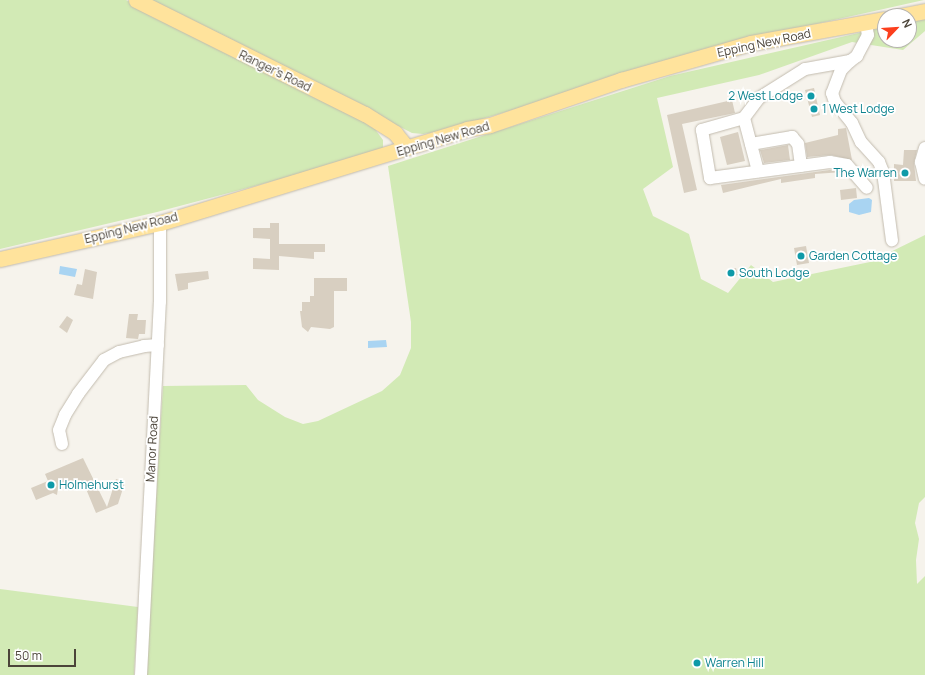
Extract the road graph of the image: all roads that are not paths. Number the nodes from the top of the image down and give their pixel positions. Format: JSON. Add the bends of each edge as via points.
{"nodes":[{"id":1,"x":136,"y":0,"type":"edge"},
{"id":2,"x":877,"y":21,"type":"edge"},
{"id":3,"x":866,"y":23,"type":"junction"},
{"id":4,"x":850,"y":61,"type":"junction"},
{"id":5,"x":744,"y":118,"type":"junction"},
{"id":6,"x":751,"y":144,"type":"junction"},
{"id":7,"x":408,"y":148,"type":"junction"},
{"id":8,"x":925,"y":148,"type":"edge"},
{"id":9,"x":801,"y":166,"type":"junction"},
{"id":10,"x":758,"y":171,"type":"junction"},
{"id":11,"x":925,"y":180,"type":"edge"},
{"id":12,"x":867,"y":188,"type":"dead end"},
{"id":13,"x":160,"y":223,"type":"junction"},
{"id":14,"x":892,"y":240,"type":"dead end"},
{"id":15,"x":0,"y":259,"type":"edge"},
{"id":16,"x":158,"y":345,"type":"junction"},
{"id":17,"x":62,"y":444,"type":"dead end"},
{"id":18,"x":141,"y":675,"type":"edge"}],
"edges":[{"from":1,"to":7,"type":"main road","name":"Ranger's Road","via":[[365,114],[395,133]]},
{"from":2,"to":3,"type":"main road","name":"Epping New Road"},
{"from":3,"to":4,"type":"street","via":[[868,35],[857,56]]},
{"from":3,"to":7,"type":"main road","name":"Epping New Road","via":[[751,43],[621,80],[490,125],[467,129]]},
{"from":4,"to":5,"type":"street","via":[[805,69],[759,98]]},
{"from":4,"to":14,"type":"street","via":[[841,70],[832,92],[835,102],[852,123],[861,142],[879,162],[883,172]]},
{"from":5,"to":6,"type":"street"},
{"from":5,"to":10,"type":"street","via":[[702,130],[710,178]]},
{"from":6,"to":9,"type":"street","via":[[792,137],[798,144]]},
{"from":6,"to":10,"type":"street"},
{"from":7,"to":13,"type":"main road","name":"Epping New Road"},
{"from":8,"to":11,"type":"street","via":[[921,162]]},
{"from":9,"to":10,"type":"street"},
{"from":9,"to":12,"type":"street","via":[[830,162],[847,164]]},
{"from":13,"to":15,"type":"main road","name":"Epping New Road"},
{"from":13,"to":16,"type":"street","name":"Manor Road"},
{"from":16,"to":17,"type":"street","via":[[119,352],[104,360],[65,415],[59,430]]},
{"from":16,"to":18,"type":"street","name":"Manor Road"}]}
